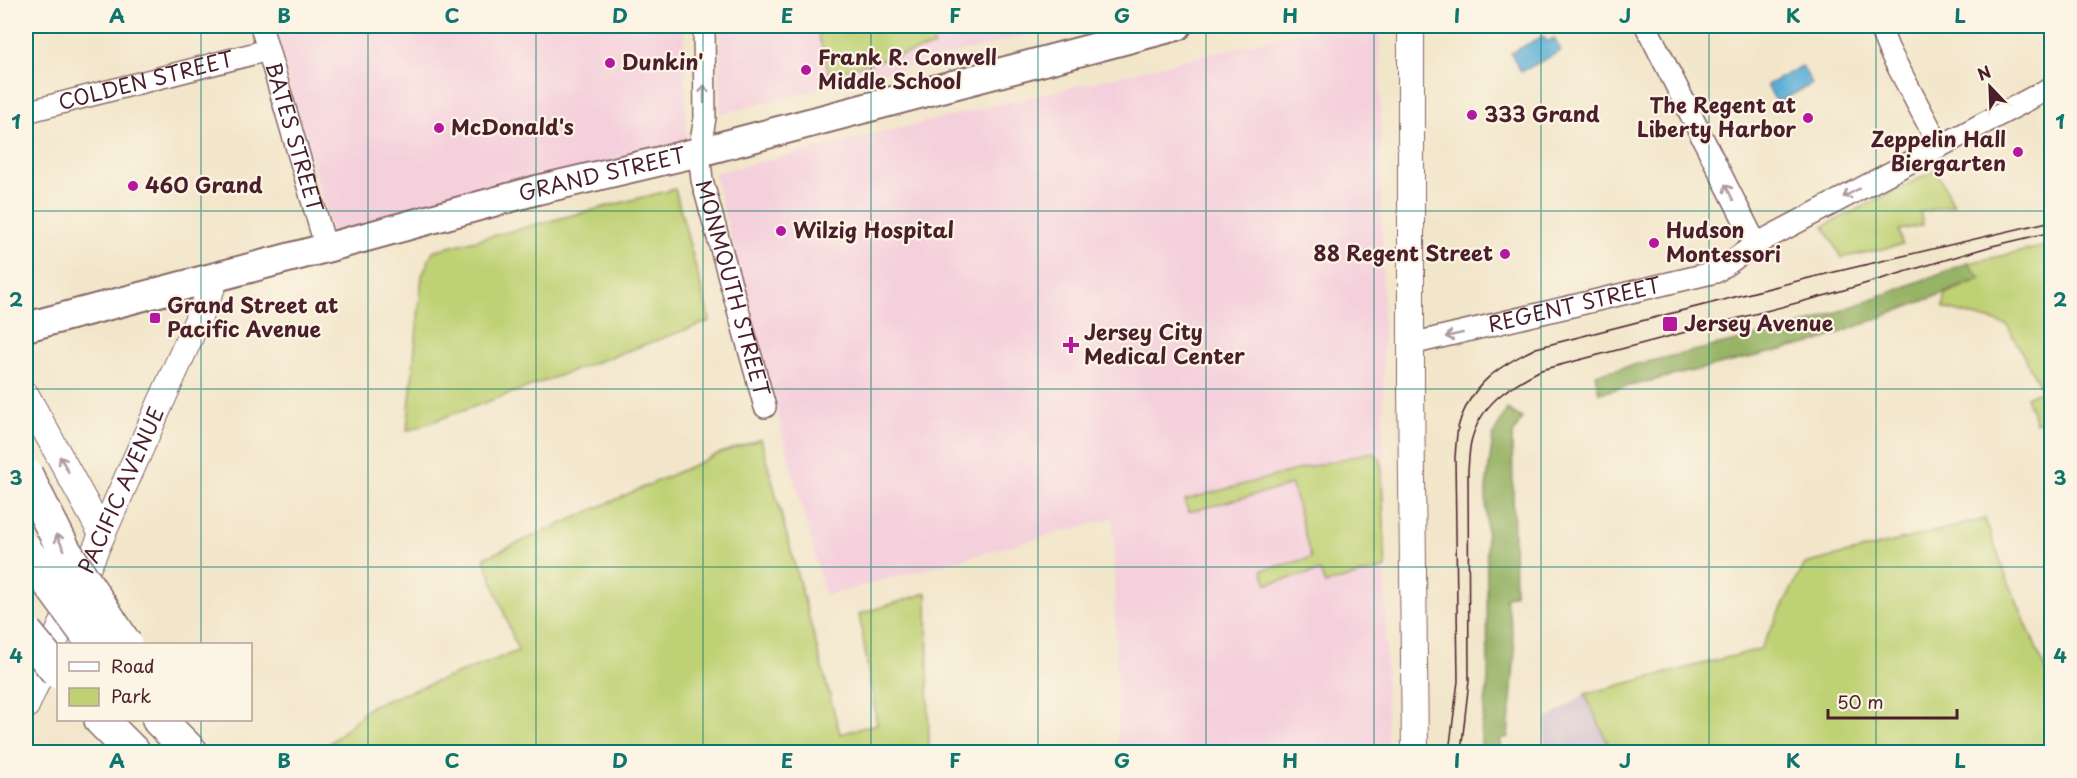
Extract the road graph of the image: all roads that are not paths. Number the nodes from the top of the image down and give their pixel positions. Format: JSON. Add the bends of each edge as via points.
{"nodes":[{"id":1,"x":261,"y":26,"type":"edge"},
{"id":2,"x":704,"y":26,"type":"edge"},
{"id":3,"x":1177,"y":26,"type":"edge"},
{"id":4,"x":1411,"y":26,"type":"edge"},
{"id":5,"x":1646,"y":26,"type":"edge"},
{"id":6,"x":1879,"y":26,"type":"edge"},
{"id":7,"x":268,"y":50,"type":"junction"},
{"id":8,"x":2052,"y":87,"type":"edge"},
{"id":9,"x":26,"y":112,"type":"edge"},
{"id":10,"x":1939,"y":146,"type":"junction"},
{"id":11,"x":699,"y":152,"type":"junction"},
{"id":12,"x":1756,"y":244,"type":"junction"},
{"id":13,"x":326,"y":248,"type":"junction"},
{"id":14,"x":217,"y":276,"type":"junction"},
{"id":15,"x":26,"y":327,"type":"edge"},
{"id":16,"x":1412,"y":344,"type":"junction"},
{"id":17,"x":26,"y":395,"type":"edge"},
{"id":18,"x":765,"y":407,"type":"dead end"},
{"id":19,"x":26,"y":476,"type":"edge"},
{"id":20,"x":102,"y":534,"type":"junction"},
{"id":21,"x":26,"y":551,"type":"edge"},
{"id":22,"x":26,"y":590,"type":"edge"},
{"id":23,"x":26,"y":633,"type":"edge"},
{"id":24,"x":64,"y":643,"type":"edge"},
{"id":25,"x":93,"y":643,"type":"edge"},
{"id":26,"x":124,"y":643,"type":"edge"},
{"id":27,"x":57,"y":671,"type":"edge"},
{"id":28,"x":27,"y":697,"type":"edge"},
{"id":29,"x":102,"y":721,"type":"edge"},
{"id":30,"x":129,"y":721,"type":"edge"},
{"id":31,"x":160,"y":721,"type":"edge"},
{"id":32,"x":185,"y":721,"type":"edge"},
{"id":33,"x":133,"y":753,"type":"edge"},
{"id":34,"x":159,"y":753,"type":"edge"},
{"id":35,"x":191,"y":753,"type":"edge"},
{"id":36,"x":215,"y":753,"type":"edge"},
{"id":37,"x":1415,"y":753,"type":"edge"}],
"edges":[{"from":1,"to":7,"type":"street","name":"BATES STREET"},
{"from":11,"to":2,"type":"street","name":"MONMOUTH STREET","one_way":true,"via":[[705,118]]},
{"from":3,"to":11,"type":"main road","name":"GRAND STREET"},
{"from":4,"to":16,"type":"street"},
{"from":12,"to":5,"type":"street","one_way":true},
{"from":6,"to":10,"type":"street"},
{"from":7,"to":9,"type":"street","name":"COLDEN STREET"},
{"from":7,"to":13,"type":"street","name":"BATES STREET"},
{"from":8,"to":10,"type":"street","name":"REGENT STREET"},
{"from":10,"to":12,"type":"street","name":"REGENT STREET","one_way":true},
{"from":11,"to":13,"type":"main road","name":"GRAND STREET","via":[[537,190]]},
{"from":11,"to":18,"type":"street","name":"MONMOUTH STREET","via":[[702,180]]},
{"from":12,"to":16,"type":"street","name":"REGENT STREET","one_way":true,"via":[[1716,272]]},
{"from":13,"to":14,"type":"main road","name":"GRAND STREET"},
{"from":14,"to":15,"type":"main road","name":"GRAND STREET"},
{"from":14,"to":20,"type":"street","name":"PACIFIC AVENUE"},
{"from":16,"to":37,"type":"street"},
{"from":20,"to":17,"type":"street","one_way":true},
{"from":26,"to":19,"type":"highway","one_way":true,"bridge":true,"via":[[64,550]]},
{"from":20,"to":28,"type":"street","name":"PACIFIC AVENUE"},
{"from":21,"to":25,"type":"highway","bridge":true},
{"from":22,"to":24,"type":"highway"},
{"from":23,"to":27,"type":"highway","bridge":true},
{"from":29,"to":33,"type":"highway"},
{"from":30,"to":34,"type":"highway"},
{"from":31,"to":35,"type":"highway"},
{"from":32,"to":36,"type":"highway"}]}
